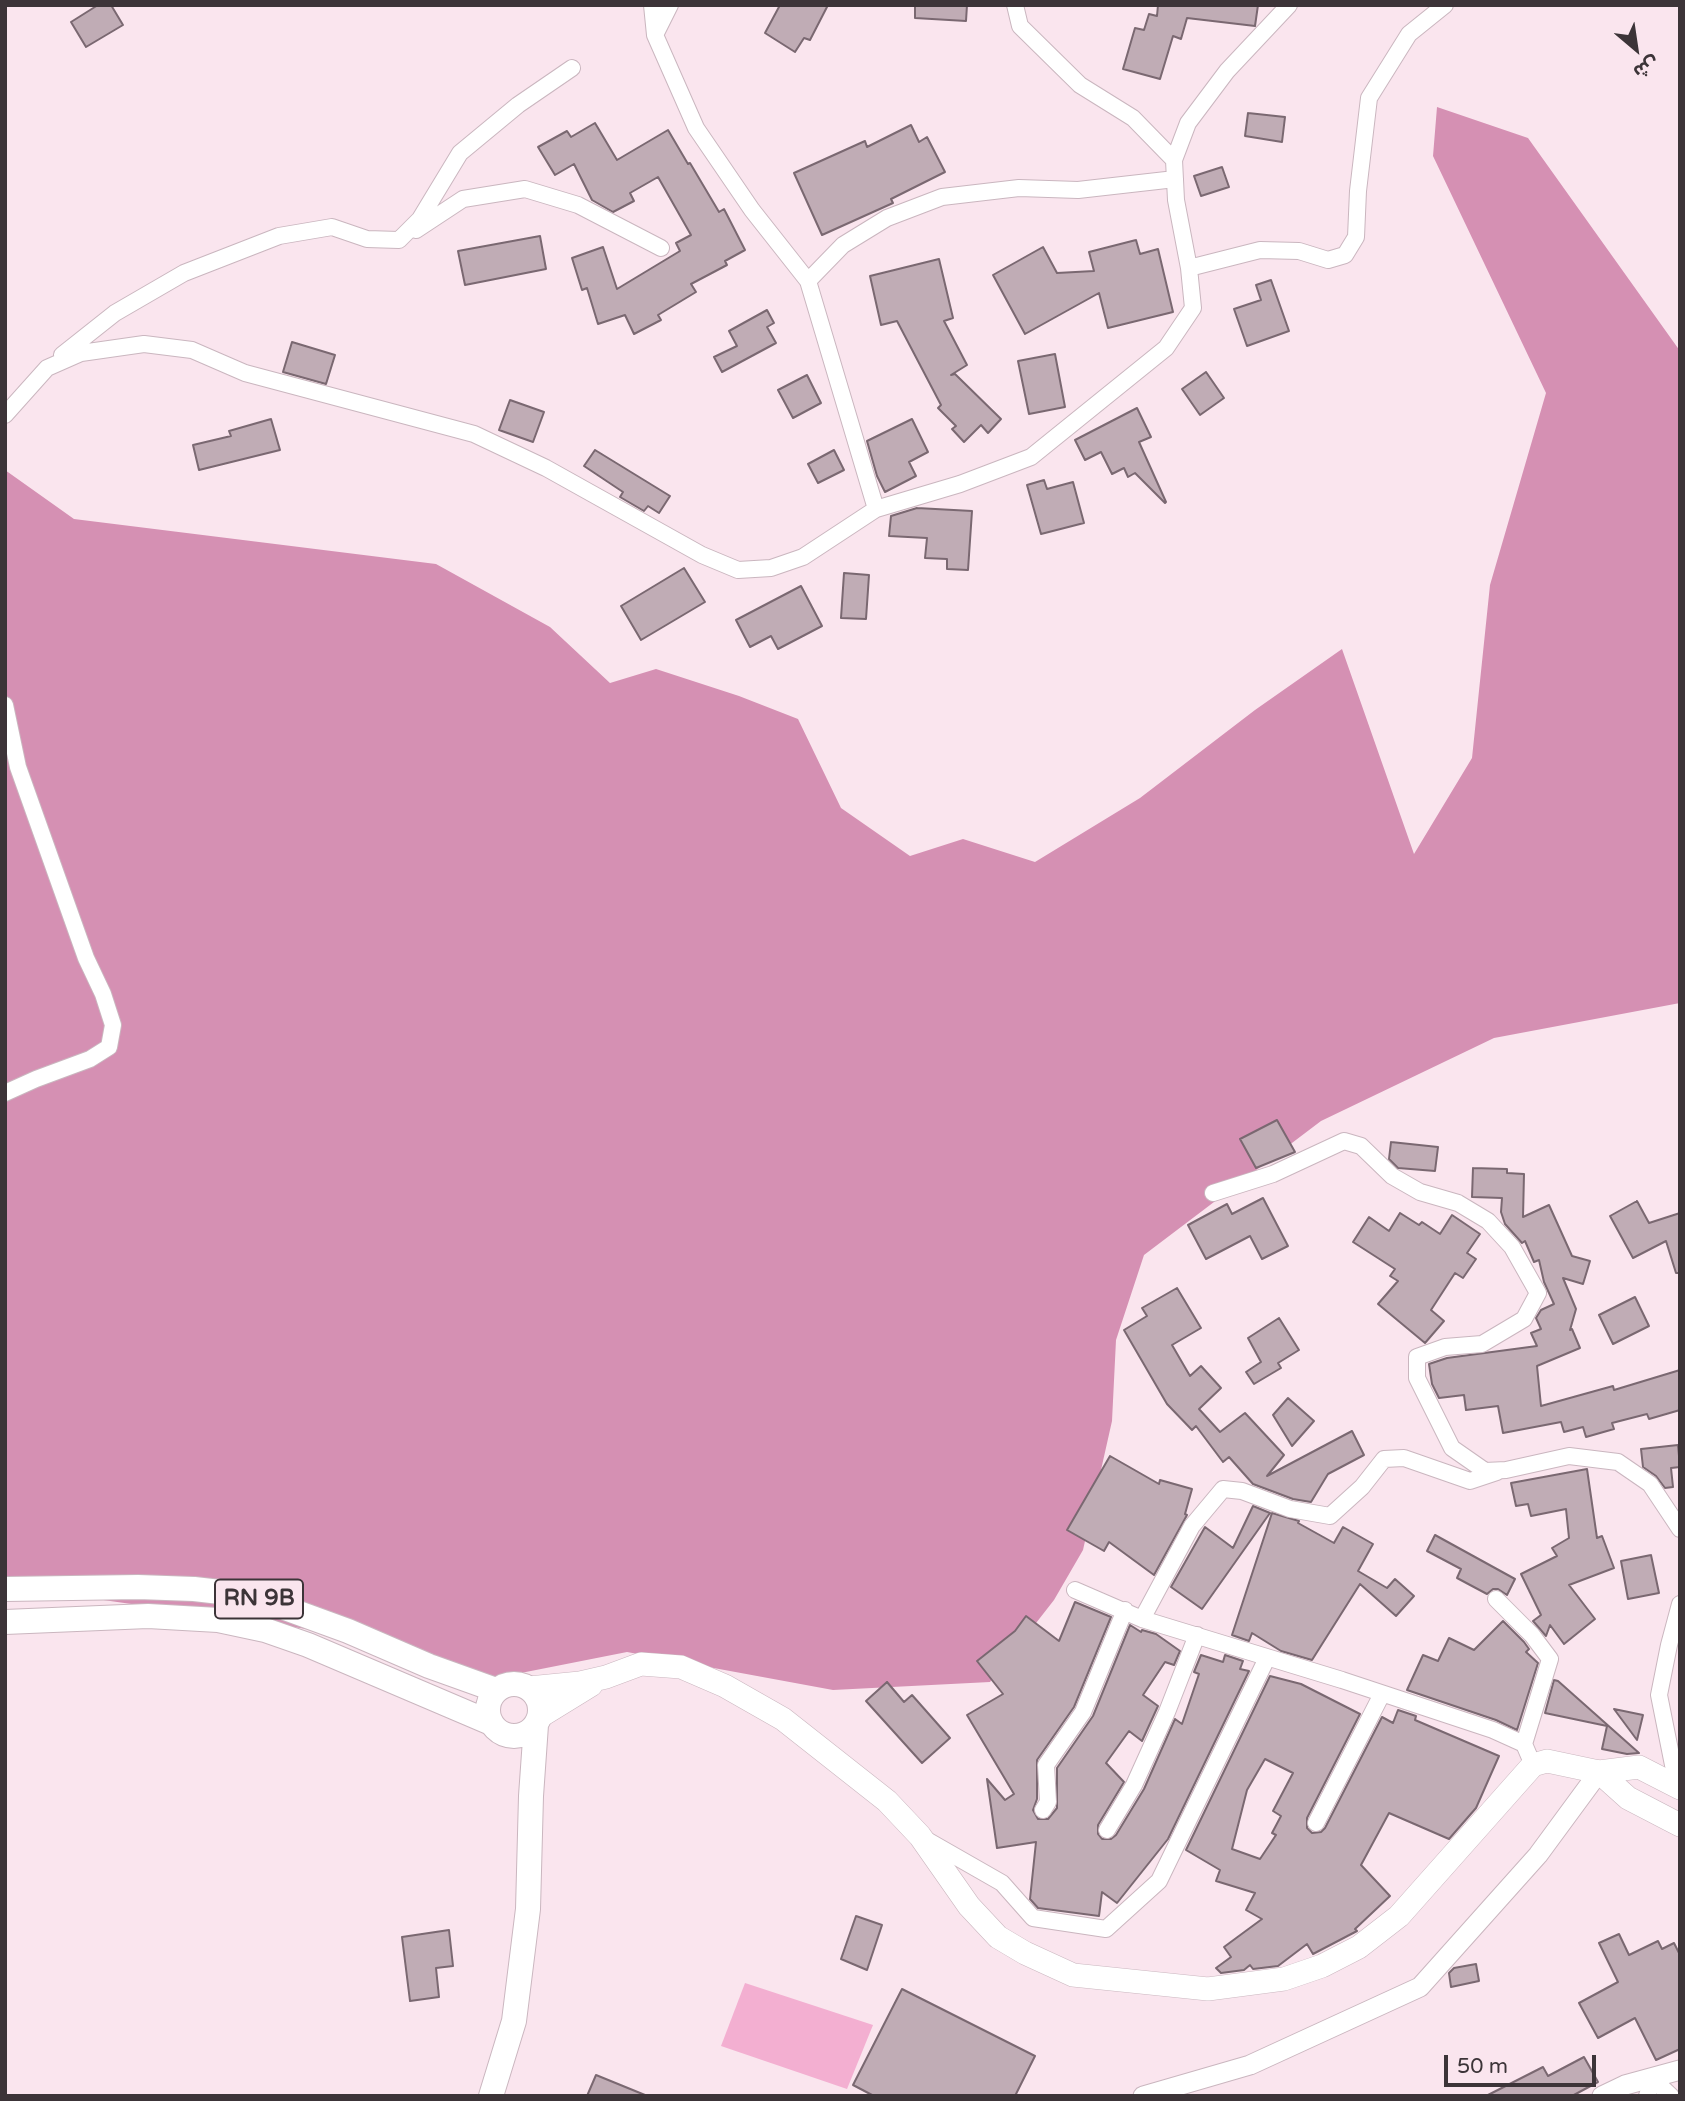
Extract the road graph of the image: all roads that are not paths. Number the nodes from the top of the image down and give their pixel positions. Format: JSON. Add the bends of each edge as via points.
{"nodes":[{"id":1,"x":652,"y":5,"type":"edge"},
{"id":2,"x":670,"y":5,"type":"edge"},
{"id":3,"x":1014,"y":5,"type":"edge"},
{"id":4,"x":1289,"y":5,"type":"edge"},
{"id":5,"x":1445,"y":5,"type":"edge"},
{"id":6,"x":655,"y":35,"type":"junction"},
{"id":7,"x":572,"y":68,"type":"dead end"},
{"id":8,"x":1174,"y":160,"type":"junction"},
{"id":9,"x":1175,"y":179,"type":"junction"},
{"id":10,"x":399,"y":240,"type":"junction"},
{"id":11,"x":661,"y":247,"type":"dead end"},
{"id":12,"x":1189,"y":268,"type":"junction"},
{"id":13,"x":808,"y":281,"type":"junction"},
{"id":14,"x":47,"y":368,"type":"junction"},
{"id":15,"x":5,"y":415,"type":"edge"},
{"id":16,"x":876,"y":509,"type":"junction"},
{"id":17,"x":5,"y":705,"type":"edge"},
{"id":18,"x":5,"y":1093,"type":"edge"},
{"id":19,"x":1213,"y":1193,"type":"dead end"},
{"id":20,"x":1506,"y":1470,"type":"junction"},
{"id":21,"x":1680,"y":1529,"type":"edge"},
{"id":22,"x":5,"y":1589,"type":"edge"},
{"id":23,"x":1075,"y":1590,"type":"dead end"},
{"id":24,"x":1496,"y":1599,"type":"dead end"},
{"id":25,"x":1680,"y":1604,"type":"edge"},
{"id":26,"x":1125,"y":1610,"type":"junction"},
{"id":27,"x":1142,"y":1619,"type":"junction"},
{"id":28,"x":5,"y":1622,"type":"edge"},
{"id":29,"x":1197,"y":1635,"type":"junction"},
{"id":30,"x":1267,"y":1658,"type":"junction"},
{"id":31,"x":606,"y":1677,"type":"junction"},
{"id":32,"x":529,"y":1688,"type":"junction"},
{"id":33,"x":496,"y":1690,"type":"junction"},
{"id":34,"x":1382,"y":1694,"type":"junction"},
{"id":35,"x":537,"y":1721,"type":"junction"},
{"id":36,"x":497,"y":1729,"type":"junction"},
{"id":37,"x":1529,"y":1755,"type":"junction"},
{"id":38,"x":1599,"y":1772,"type":"junction"},
{"id":39,"x":1678,"y":1786,"type":"edge"},
{"id":40,"x":531,"y":1796,"type":"junction"},
{"id":41,"x":1043,"y":1810,"type":"dead end"},
{"id":42,"x":1316,"y":1823,"type":"dead end"},
{"id":43,"x":1680,"y":1825,"type":"edge"},
{"id":44,"x":1107,"y":1830,"type":"dead end"},
{"id":45,"x":920,"y":1836,"type":"junction"},
{"id":46,"x":1680,"y":2070,"type":"edge"},
{"id":47,"x":1650,"y":2087,"type":"edge"},
{"id":48,"x":491,"y":2096,"type":"edge"},
{"id":49,"x":1143,"y":2096,"type":"edge"},
{"id":50,"x":1602,"y":2096,"type":"edge"},
{"id":51,"x":1671,"y":2096,"type":"edge"}],
"edges":[{"from":1,"to":6,"type":"street"},
{"from":2,"to":6,"type":"street"},
{"from":3,"to":8,"type":"street","via":[[1020,26],[1080,85],[1133,118]]},
{"from":4,"to":8,"type":"street","via":[[1203,102],[1188,123]]},
{"from":5,"to":12,"type":"street","via":[[1409,34],[1369,98],[1356,237],[1345,254],[1328,260],[1299,251],[1260,250]]},
{"from":6,"to":13,"type":"street","via":[[696,128]]},
{"from":7,"to":10,"type":"street","via":[[460,153],[420,219]]},
{"from":8,"to":9,"type":"street"},
{"from":9,"to":12,"type":"street"},
{"from":9,"to":13,"type":"street","via":[[942,197],[887,218],[843,245]]},
{"from":10,"to":11,"type":"street","via":[[463,199],[525,189],[578,205]]},
{"from":10,"to":14,"type":"street","via":[[367,239],[332,227],[279,236],[184,273],[115,313]]},
{"from":12,"to":16,"type":"street","via":[[1193,308],[1166,348],[1031,457]]},
{"from":13,"to":16,"type":"street"},
{"from":14,"to":15,"type":"street"},
{"from":14,"to":16,"type":"street","via":[[81,353],[144,344],[191,350],[245,373],[474,434],[738,570],[771,568],[803,557]]},
{"from":17,"to":18,"type":"street","via":[[18,766],[113,1025],[110,1047]]},
{"from":19,"to":20,"type":"street","via":[[1273,1174],[1344,1140],[1361,1146],[1392,1176],[1420,1192],[1458,1203],[1488,1221],[1513,1247],[1538,1293],[1524,1319],[1482,1344],[1417,1357],[1417,1378],[1452,1448],[1485,1471]]},
{"from":20,"to":21,"type":"street","via":[[1569,1456],[1618,1462],[1650,1484]]},
{"from":20,"to":27,"type":"street","via":[[1470,1481],[1404,1458],[1384,1459],[1362,1488],[1330,1516],[1290,1509],[1242,1490],[1223,1489],[1192,1526]]},
{"from":22,"to":33,"type":"main road","number":"RN 9B","via":[[138,1587],[238,1594],[348,1631]]},
{"from":23,"to":26,"type":"street"},
{"from":24,"to":37,"type":"street","via":[[1550,1659]]},
{"from":25,"to":39,"type":"street","via":[[1659,1695]]},
{"from":26,"to":27,"type":"street"},
{"from":26,"to":41,"type":"street","via":[[1083,1712],[1046,1765],[1048,1802]]},
{"from":27,"to":29,"type":"street"},
{"from":28,"to":36,"type":"main road","number":"RN 9B","via":[[148,1616],[218,1620],[265,1630]]},
{"from":29,"to":30,"type":"street"},
{"from":29,"to":44,"type":"street","via":[[1139,1773]]},
{"from":30,"to":34,"type":"street"},
{"from":30,"to":45,"type":"street","via":[[1159,1881],[1106,1929],[1033,1918],[1002,1883]]},
{"from":31,"to":32,"type":"main road"},
{"from":31,"to":35,"type":"main road"},
{"from":31,"to":45,"type":"main road","via":[[641,1664],[681,1667],[725,1686],[783,1719],[853,1772]]},
{"from":32,"to":33,"type":"main road","via":[[512,1684]]},
{"from":32,"to":35,"type":"main road","via":[[539,1701]]},
{"from":33,"to":36,"type":"main road","via":[[487,1705]]},
{"from":34,"to":37,"type":"street","via":[[1493,1730]]},
{"from":34,"to":42,"type":"street"},
{"from":35,"to":36,"type":"main road","via":[[522,1735]]},
{"from":35,"to":40,"type":"main road"},
{"from":36,"to":40,"type":"main road"},
{"from":37,"to":38,"type":"main road"},
{"from":37,"to":45,"type":"main road","via":[[1399,1916],[1359,1947],[1284,1979],[1208,1989],[1073,1975],[998,1937],[969,1906]]},
{"from":38,"to":39,"type":"main road","via":[[1639,1767]]},
{"from":38,"to":43,"type":"main road","via":[[1628,1798]]},
{"from":38,"to":49,"type":"street","via":[[1538,1855],[1420,1987],[1250,2065]]},
{"from":40,"to":48,"type":"main road","via":[[528,1909],[514,2021]]},
{"from":46,"to":47,"type":"street"},
{"from":47,"to":50,"type":"street","via":[[1625,2085]]},
{"from":47,"to":51,"type":"street"}]}
